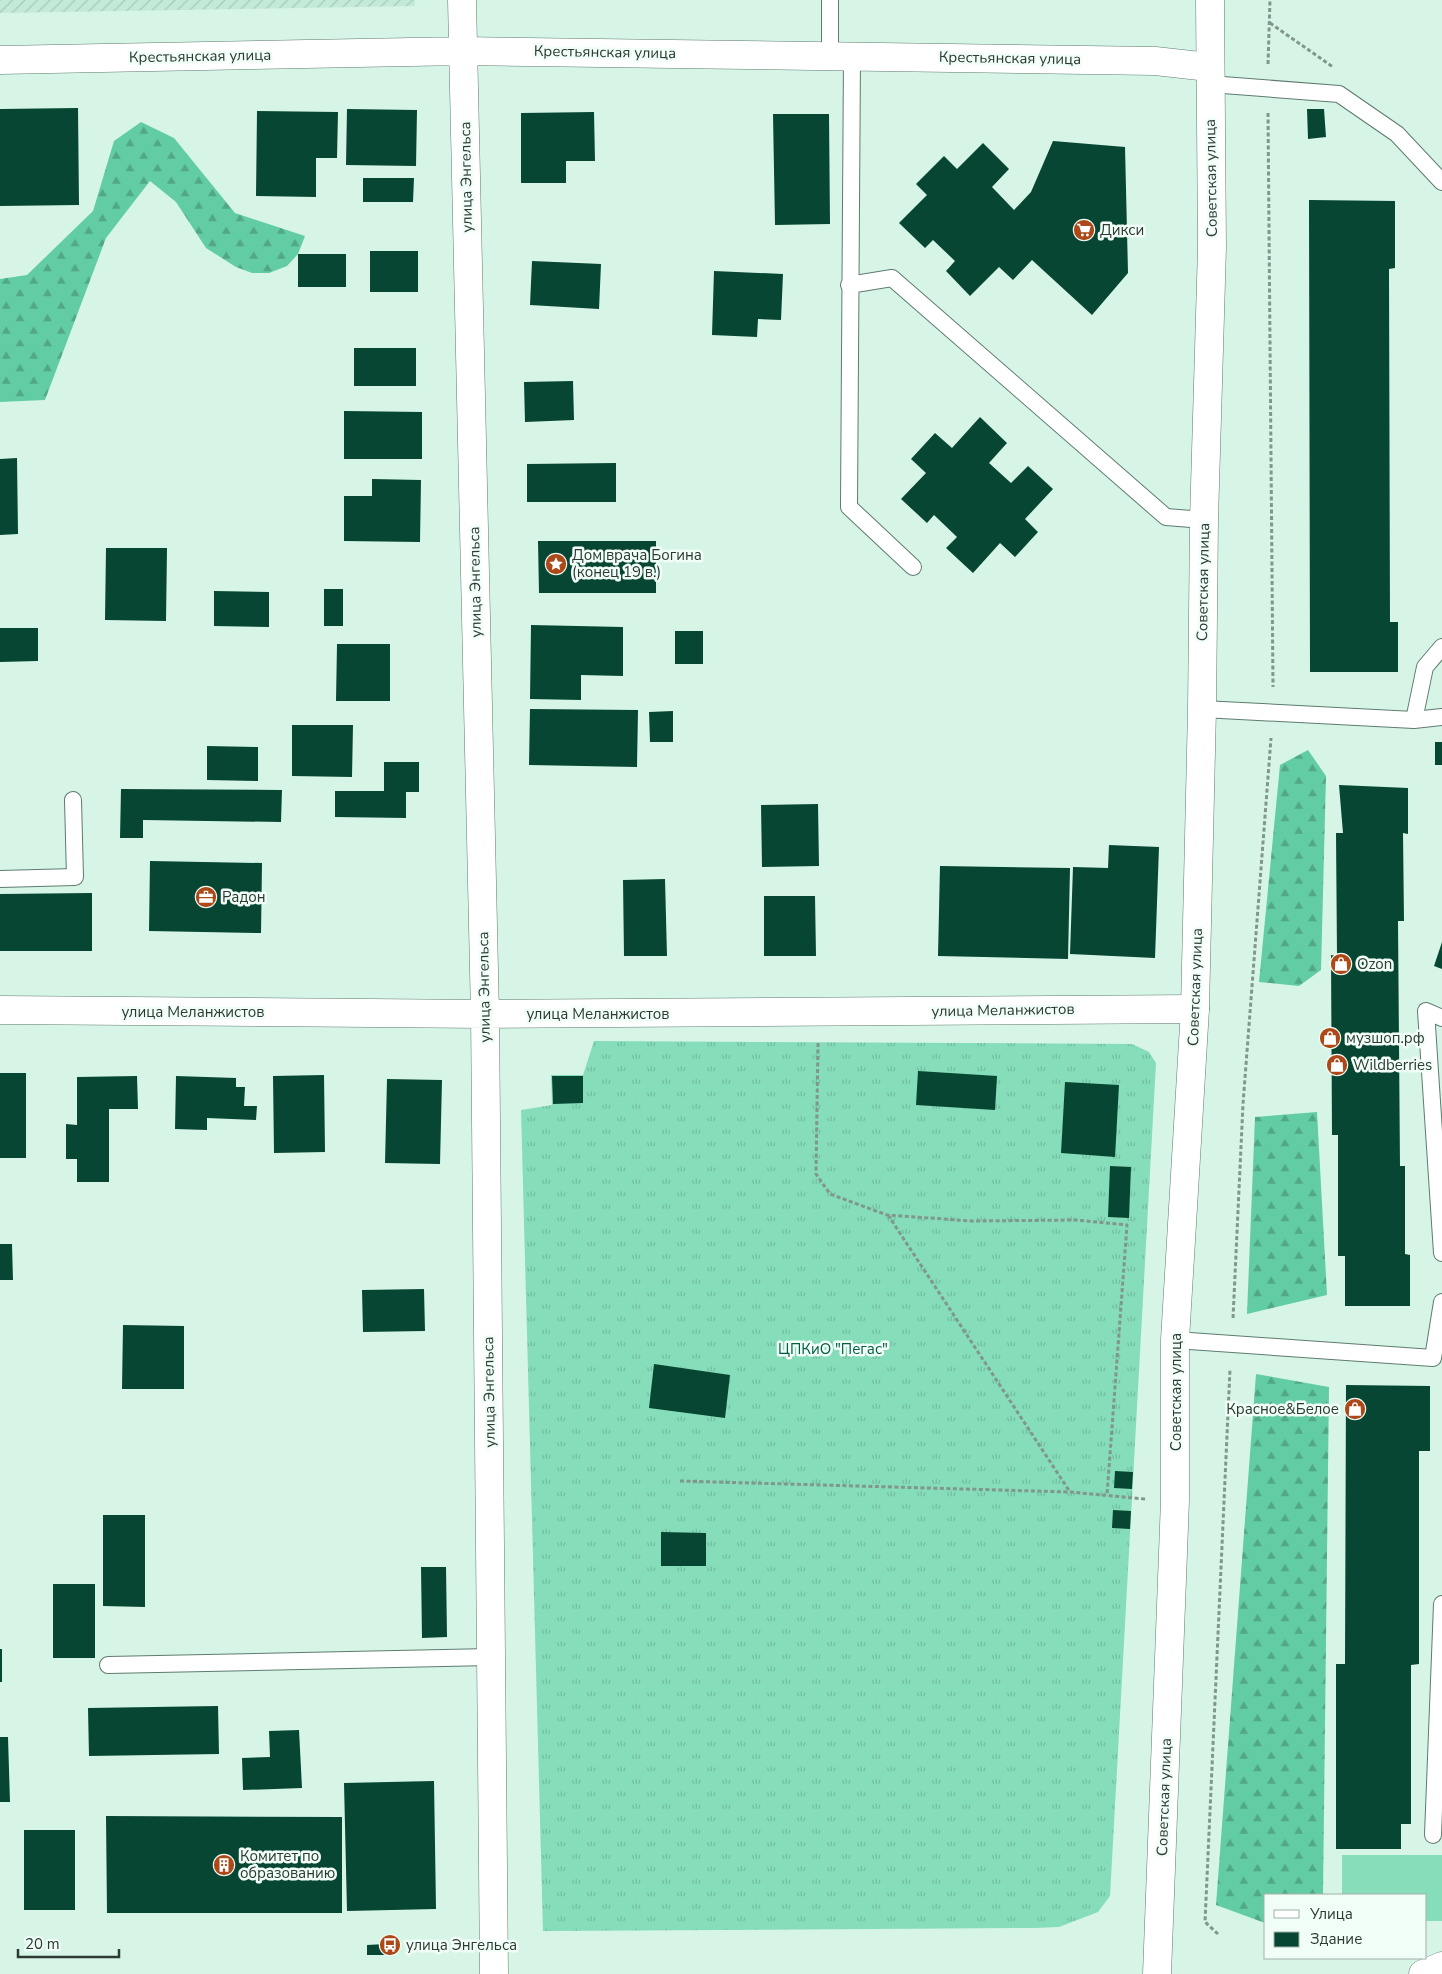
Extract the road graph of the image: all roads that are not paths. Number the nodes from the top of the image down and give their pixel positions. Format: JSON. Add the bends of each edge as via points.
{"nodes":[{"id":1,"x":462,"y":0,"type":"edge"},
{"id":2,"x":830,"y":0,"type":"edge"},
{"id":3,"x":1210,"y":0,"type":"edge"},
{"id":4,"x":463,"y":51,"type":"junction"},
{"id":5,"x":841,"y":55,"type":"junction"},
{"id":6,"x":0,"y":60,"type":"edge"},
{"id":7,"x":1209,"y":76,"type":"junction"},
{"id":8,"x":1442,"y":182,"type":"edge"},
{"id":9,"x":849,"y":285,"type":"junction"},
{"id":10,"x":1204,"y":520,"type":"junction"},
{"id":11,"x":914,"y":567,"type":"dead end"},
{"id":12,"x":1442,"y":647,"type":"edge"},
{"id":13,"x":1202,"y":709,"type":"junction"},
{"id":14,"x":1442,"y":717,"type":"edge"},
{"id":15,"x":1414,"y":720,"type":"junction"},
{"id":16,"x":72,"y":800,"type":"dead end"},
{"id":17,"x":0,"y":879,"type":"edge"},
{"id":18,"x":1195,"y":1008,"type":"junction"},
{"id":19,"x":0,"y":1010,"type":"edge"},
{"id":20,"x":485,"y":1014,"type":"junction"},
{"id":21,"x":1442,"y":1018,"type":"edge"},
{"id":22,"x":1442,"y":1253,"type":"edge"},
{"id":23,"x":1442,"y":1302,"type":"edge"},
{"id":24,"x":1175,"y":1340,"type":"junction"},
{"id":25,"x":1438,"y":1359,"type":"edge"},
{"id":26,"x":1442,"y":1604,"type":"edge"},
{"id":27,"x":491,"y":1657,"type":"junction"},
{"id":28,"x":108,"y":1665,"type":"dead end"},
{"id":29,"x":1433,"y":1835,"type":"dead end"},
{"id":30,"x":1442,"y":1966,"type":"edge"},
{"id":31,"x":494,"y":1974,"type":"edge"},
{"id":32,"x":1157,"y":1974,"type":"edge"},
{"id":33,"x":1423,"y":1974,"type":"edge"}],
"edges":[{"from":1,"to":4,"type":"street","name":"улица Энгельса"},
{"from":2,"to":5,"type":"lane"},
{"from":3,"to":7,"type":"street","name":"Советская улица"},
{"from":4,"to":5,"type":"street","name":"Крестьянская улица"},
{"from":4,"to":6,"type":"street","name":"Крестьянская улица"},
{"from":4,"to":20,"type":"street","name":"улица Энгельса"},
{"from":5,"to":7,"type":"street","name":"Крестьянская улица","via":[[1156,61]]},
{"from":5,"to":9,"type":"lane"},
{"from":7,"to":8,"type":"lane","via":[[1268,89],[1339,94],[1397,134]]},
{"from":7,"to":10,"type":"street","name":"Советская улица","via":[[1212,247]]},
{"from":9,"to":10,"type":"lane","via":[[892,278],[1166,518]]},
{"from":9,"to":11,"type":"lane","via":[[849,507]]},
{"from":10,"to":13,"type":"street","name":"Советская улица"},
{"from":12,"to":15,"type":"lane","via":[[1425,667]]},
{"from":13,"to":15,"type":"lane"},
{"from":13,"to":18,"type":"street","name":"Советская улица"},
{"from":14,"to":15,"type":"lane"},
{"from":16,"to":17,"type":"lane","via":[[75,877]]},
{"from":18,"to":20,"type":"street","name":"улица Меланжистов"},
{"from":18,"to":24,"type":"street","name":"Советская улица"},
{"from":19,"to":20,"type":"street","name":"улица Меланжистов"},
{"from":20,"to":27,"type":"street","name":"улица Энгельса"},
{"from":21,"to":22,"type":"lane","via":[[1426,1011]]},
{"from":23,"to":25,"type":"lane"},
{"from":24,"to":25,"type":"lane"},
{"from":24,"to":32,"type":"street","name":"Советская улица","via":[[1175,1500]]},
{"from":26,"to":29,"type":"lane"},
{"from":27,"to":28,"type":"lane"},
{"from":27,"to":31,"type":"street","name":"улица Энгельса"},
{"from":30,"to":33,"type":"street"}]}
